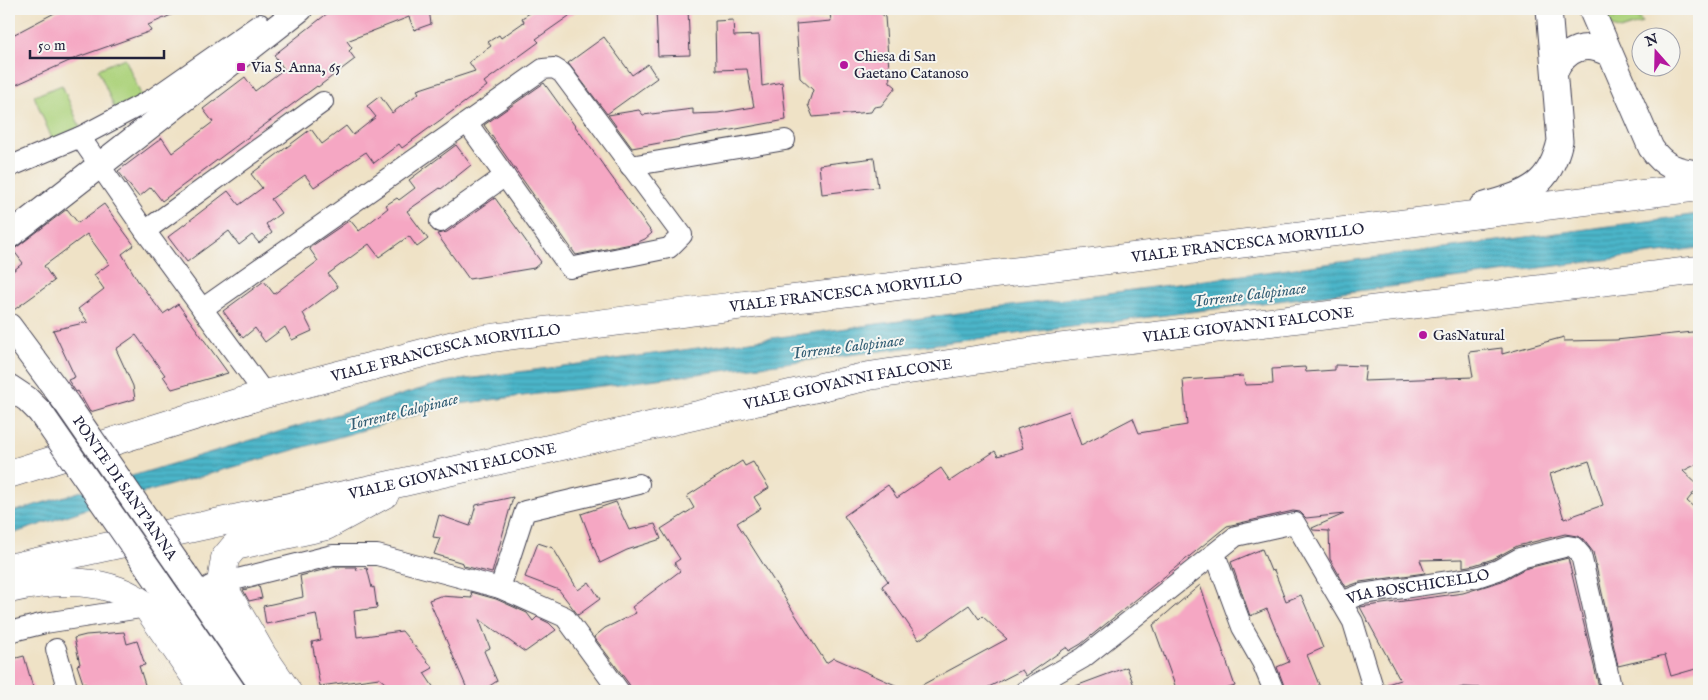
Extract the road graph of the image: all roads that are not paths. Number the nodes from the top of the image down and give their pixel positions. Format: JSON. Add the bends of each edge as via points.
{"nodes":[{"id":1,"x":300,"y":9,"type":"edge"},
{"id":2,"x":1549,"y":9,"type":"edge"},
{"id":3,"x":1591,"y":9,"type":"edge"},
{"id":4,"x":269,"y":35,"type":"junction"},
{"id":5,"x":1610,"y":54,"type":"junction"},
{"id":6,"x":1555,"y":72,"type":"junction"},
{"id":7,"x":323,"y":102,"type":"dead end"},
{"id":8,"x":468,"y":124,"type":"junction"},
{"id":9,"x":80,"y":137,"type":"junction"},
{"id":10,"x":785,"y":140,"type":"dead end"},
{"id":11,"x":99,"y":166,"type":"junction"},
{"id":12,"x":630,"y":166,"type":"junction"},
{"id":13,"x":9,"y":167,"type":"edge"},
{"id":14,"x":1699,"y":173,"type":"edge"},
{"id":15,"x":505,"y":176,"type":"junction"},
{"id":16,"x":1699,"y":187,"type":"edge"},
{"id":17,"x":1432,"y":220,"type":"junction"},
{"id":18,"x":440,"y":222,"type":"dead end"},
{"id":19,"x":145,"y":231,"type":"junction"},
{"id":20,"x":9,"y":236,"type":"edge"},
{"id":21,"x":1694,"y":275,"type":"edge"},
{"id":22,"x":202,"y":309,"type":"junction"},
{"id":23,"x":9,"y":326,"type":"edge"},
{"id":24,"x":9,"y":387,"type":"edge"},
{"id":25,"x":264,"y":394,"type":"junction"},
{"id":26,"x":9,"y":474,"type":"edge"},
{"id":27,"x":404,"y":482,"type":"junction"},
{"id":28,"x":639,"y":484,"type":"dead end"},
{"id":29,"x":1215,"y":554,"type":"junction"},
{"id":30,"x":9,"y":568,"type":"edge"},
{"id":31,"x":215,"y":584,"type":"junction"},
{"id":32,"x":500,"y":588,"type":"junction"},
{"id":33,"x":9,"y":589,"type":"edge"},
{"id":34,"x":1341,"y":602,"type":"junction"},
{"id":35,"x":150,"y":607,"type":"junction"},
{"id":36,"x":9,"y":632,"type":"edge"},
{"id":37,"x":56,"y":649,"type":"dead end"},
{"id":38,"x":68,"y":691,"type":"edge"},
{"id":39,"x":205,"y":691,"type":"edge"},
{"id":40,"x":233,"y":691,"type":"edge"},
{"id":41,"x":265,"y":691,"type":"edge"},
{"id":42,"x":287,"y":691,"type":"edge"},
{"id":43,"x":619,"y":691,"type":"edge"},
{"id":44,"x":1025,"y":691,"type":"edge"},
{"id":45,"x":1274,"y":691,"type":"edge"},
{"id":46,"x":1374,"y":691,"type":"edge"},
{"id":47,"x":1612,"y":691,"type":"edge"}],
"edges":[{"from":1,"to":4,"type":"street"},
{"from":2,"to":6,"type":"street"},
{"from":3,"to":5,"type":"street"},
{"from":4,"to":9,"type":"street","via":[[260,24],[154,98]]},
{"from":4,"to":11,"type":"street"},
{"from":5,"to":6,"type":"street","via":[[1600,48],[1579,47],[1560,60]]},
{"from":5,"to":14,"type":"street","via":[[1651,148],[1659,159],[1669,167]]},
{"from":6,"to":17,"type":"street","via":[[1560,141],[1548,174],[1524,193]]},
{"from":7,"to":19,"type":"street"},
{"from":8,"to":12,"type":"street","via":[[543,69],[554,68],[562,73]]},
{"from":8,"to":15,"type":"street"},
{"from":8,"to":22,"type":"street"},
{"from":9,"to":11,"type":"street"},
{"from":9,"to":13,"type":"street"},
{"from":10,"to":12,"type":"street"},
{"from":11,"to":19,"type":"street"},
{"from":11,"to":20,"type":"street"},
{"from":12,"to":15,"type":"street","via":[[682,235],[670,248],[570,268]]},
{"from":15,"to":18,"type":"street"},
{"from":16,"to":17,"type":"main road","name":"VIALE FRANCESCA MORVILLO"},
{"from":17,"to":25,"type":"main road","name":"VIALE FRANCESCA MORVILLO","via":[[469,341]]},
{"from":19,"to":22,"type":"street"},
{"from":21,"to":27,"type":"main road","name":"VIALE GIOVANNI FALCONE","via":[[1048,349],[868,376]]},
{"from":22,"to":25,"type":"street"},
{"from":23,"to":41,"type":"street","name":"PONTE DI SANT'ANNA","bridge":true,"via":[[67,404]]},
{"from":24,"to":40,"type":"street","name":"PONTE DI SANT'ANNA","bridge":true,"via":[[40,412]]},
{"from":25,"to":26,"type":"main road","name":"VIALE FRANCESCA MORVILLO"},
{"from":27,"to":30,"type":"main road","name":"VIALE GIOVANNI FALCONE"},
{"from":27,"to":31,"type":"main road","via":[[326,526],[235,546],[225,558]]},
{"from":28,"to":32,"type":"street","via":[[525,510]]},
{"from":29,"to":34,"type":"street","name":"VIA BOSCHICELLO","via":[[1236,536],[1295,523]]},
{"from":29,"to":44,"type":"street","name":"VIA BOSCHICELLO","via":[[1083,658]]},
{"from":29,"to":45,"type":"street","via":[[1242,627]]},
{"from":31,"to":32,"type":"street","via":[[333,555],[377,555]]},
{"from":31,"to":42,"type":"main road"},
{"from":32,"to":43,"type":"street","via":[[565,617]]},
{"from":33,"to":35,"type":"main road","via":[[56,583],[90,584],[115,589]]},
{"from":34,"to":46,"type":"street","name":"VIA BOSCHICELLO","via":[[1353,622]]},
{"from":34,"to":47,"type":"street","name":"VIA BOSCHICELLO","via":[[1362,594],[1477,577],[1520,558],[1574,547],[1581,555]]},
{"from":35,"to":36,"type":"street","via":[[45,623]]},
{"from":35,"to":39,"type":"main road"},
{"from":37,"to":38,"type":"street"}]}
